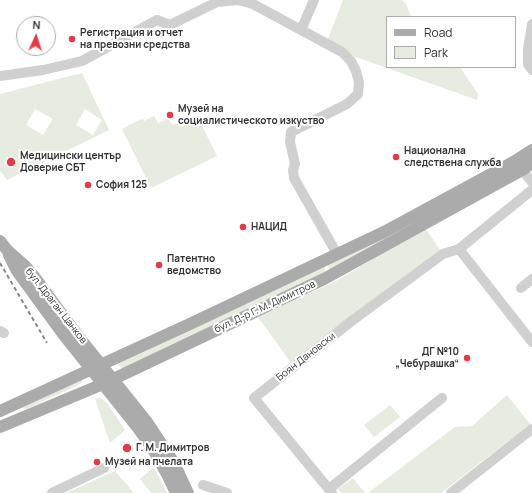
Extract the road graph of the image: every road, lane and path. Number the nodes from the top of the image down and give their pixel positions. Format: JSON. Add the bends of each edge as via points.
{"nodes":[{"id":1,"x":324,"y":0,"type":"edge"},
{"id":2,"x":313,"y":2,"type":"edge"},
{"id":3,"x":532,"y":24,"type":"edge"},
{"id":4,"x":300,"y":30,"type":"junction"},
{"id":5,"x":532,"y":70,"type":"edge"},
{"id":6,"x":0,"y":76,"type":"edge"},
{"id":7,"x":532,"y":150,"type":"edge"},
{"id":8,"x":523,"y":165,"type":"edge"},
{"id":9,"x":532,"y":182,"type":"edge"},
{"id":10,"x":532,"y":190,"type":"edge"},
{"id":11,"x":4,"y":246,"type":"edge"},
{"id":12,"x":459,"y":249,"type":"junction"},
{"id":13,"x":337,"y":254,"type":"junction"},
{"id":14,"x":532,"y":279,"type":"edge"},
{"id":15,"x":521,"y":288,"type":"dead end"},
{"id":16,"x":530,"y":335,"type":"edge"},
{"id":17,"x":96,"y":367,"type":"junction"},
{"id":18,"x":109,"y":382,"type":"junction"},
{"id":19,"x":442,"y":398,"type":"dead end"},
{"id":20,"x":0,"y":411,"type":"edge"},
{"id":21,"x":0,"y":427,"type":"edge"},
{"id":22,"x":532,"y":429,"type":"edge"},
{"id":23,"x":104,"y":468,"type":"dead end"},
{"id":24,"x":203,"y":485,"type":"dead end"},
{"id":25,"x":330,"y":491,"type":"edge"},
{"id":26,"x":52,"y":493,"type":"edge"},
{"id":27,"x":176,"y":493,"type":"edge"},
{"id":28,"x":188,"y":493,"type":"edge"},
{"id":29,"x":227,"y":493,"type":"edge"},
{"id":30,"x":451,"y":493,"type":"edge"}],
"edges":[{"from":1,"to":2,"type":"street"},
{"from":2,"to":4,"type":"street"},
{"from":3,"to":5,"type":"street","via":[[528,49],[528,64]]},
{"from":4,"to":6,"type":"street","via":[[253,4],[238,0],[217,2],[170,25],[157,20],[82,61]]},
{"from":4,"to":13,"type":"street","via":[[342,52],[351,61],[359,82],[358,94],[347,104],[291,132],[294,178]]},
{"from":7,"to":8,"type":"main road","name":"бул. Д-р Г. М. Димитров"},
{"from":8,"to":9,"type":"street"},
{"from":8,"to":13,"type":"main road","name":"бул. Д-р Г. М. Димитров"},
{"from":8,"to":18,"type":"main road","name":"бул. Д-р Г. М. Димитров","via":[[324,279]]},
{"from":10,"to":12,"type":"street","name":"Боян Дановски"},
{"from":11,"to":17,"type":"main road","name":"бул. Драган Цанков","via":[[17,271],[63,334]]},
{"from":12,"to":16,"type":"street"},
{"from":12,"to":25,"type":"street","name":"Боян Дановски","via":[[443,254],[353,320],[254,398]]},
{"from":13,"to":17,"type":"main road","name":"бул. Д-р Г. М. Димитров"},
{"from":14,"to":15,"type":"street"},
{"from":17,"to":18,"type":"main road","name":"бул. Драган Цанков"},
{"from":17,"to":20,"type":"main road","name":"бул. Д-р Г. М. Димитров"},
{"from":18,"to":21,"type":"main road","name":"бул. Д-р Г. М. Димитров"},
{"from":18,"to":27,"type":"main road","via":[[153,449]]},
{"from":18,"to":28,"type":"main road","via":[[147,422],[163,444]]},
{"from":19,"to":25,"type":"street"},
{"from":22,"to":30,"type":"street"},
{"from":23,"to":26,"type":"street"},
{"from":24,"to":29,"type":"street"}]}
